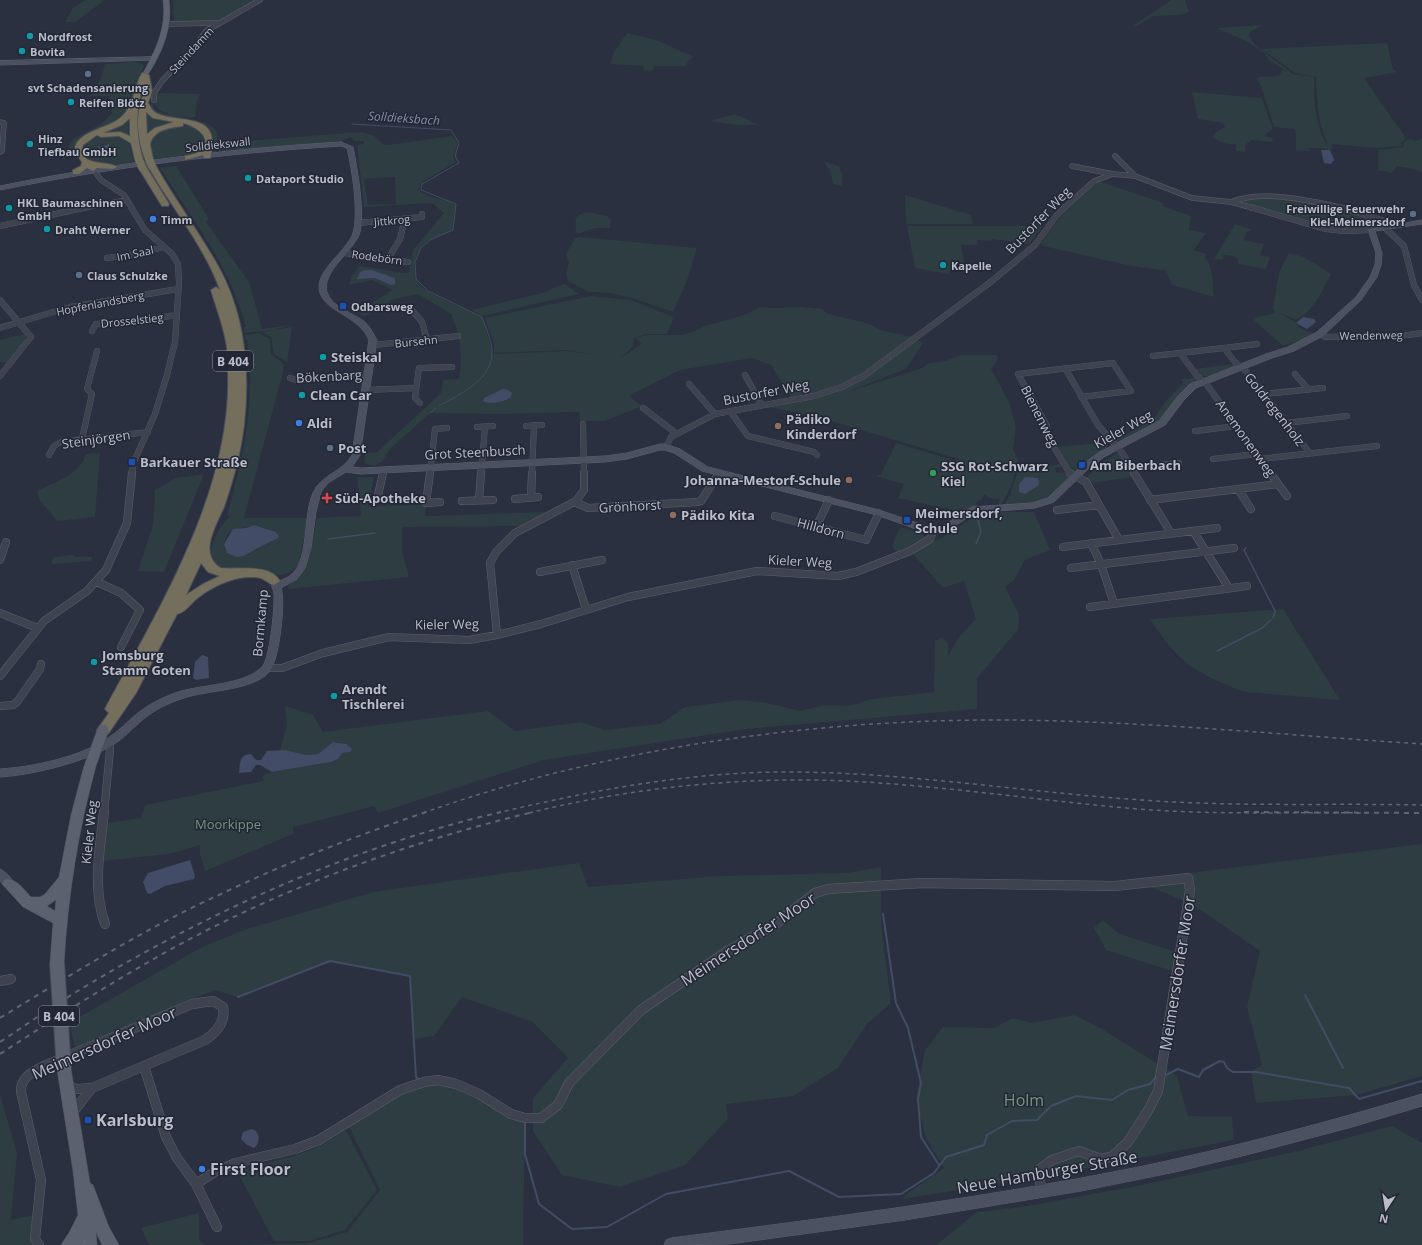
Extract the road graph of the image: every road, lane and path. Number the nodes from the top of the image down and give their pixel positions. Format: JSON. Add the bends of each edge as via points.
{"nodes":[{"id":1,"x":166,"y":0,"type":"edge"},
{"id":2,"x":260,"y":0,"type":"edge"},
{"id":3,"x":218,"y":23,"type":"junction"},
{"id":4,"x":167,"y":24,"type":"junction"},
{"id":5,"x":158,"y":51,"type":"junction"},
{"id":6,"x":136,"y":60,"type":"junction"},
{"id":7,"x":152,"y":62,"type":"junction"},
{"id":8,"x":0,"y":63,"type":"edge"},
{"id":9,"x":145,"y":75,"type":"junction"},
{"id":10,"x":154,"y":100,"type":"dead end"},
{"id":11,"x":145,"y":103,"type":"junction"},
{"id":12,"x":135,"y":107,"type":"junction"},
{"id":13,"x":0,"y":122,"type":"edge"},
{"id":14,"x":201,"y":128,"type":"junction"},
{"id":15,"x":83,"y":141,"type":"junction"},
{"id":16,"x":135,"y":142,"type":"junction"},
{"id":17,"x":145,"y":147,"type":"junction"},
{"id":18,"x":207,"y":147,"type":"junction"},
{"id":19,"x":0,"y":152,"type":"edge"},
{"id":20,"x":207,"y":156,"type":"junction"},
{"id":21,"x":1115,"y":156,"type":"dead end"},
{"id":22,"x":188,"y":158,"type":"junction"},
{"id":23,"x":86,"y":162,"type":"junction"},
{"id":24,"x":1072,"y":166,"type":"dead end"},
{"id":25,"x":113,"y":167,"type":"junction"},
{"id":26,"x":93,"y":169,"type":"junction"},
{"id":27,"x":76,"y":172,"type":"junction"},
{"id":28,"x":1113,"y":174,"type":"junction"},
{"id":29,"x":1135,"y":176,"type":"junction"},
{"id":30,"x":0,"y":188,"type":"edge"},
{"id":31,"x":128,"y":200,"type":"junction"},
{"id":32,"x":1231,"y":202,"type":"junction"},
{"id":33,"x":422,"y":214,"type":"dead end"},
{"id":34,"x":405,"y":219,"type":"junction"},
{"id":35,"x":1422,"y":222,"type":"edge"},
{"id":36,"x":358,"y":223,"type":"junction"},
{"id":37,"x":1398,"y":225,"type":"junction"},
{"id":38,"x":0,"y":226,"type":"edge"},
{"id":39,"x":1384,"y":227,"type":"junction"},
{"id":40,"x":1371,"y":230,"type":"junction"},
{"id":41,"x":163,"y":247,"type":"junction"},
{"id":42,"x":346,"y":253,"type":"junction"},
{"id":43,"x":107,"y":258,"type":"dead end"},
{"id":44,"x":388,"y":259,"type":"junction"},
{"id":45,"x":408,"y":262,"type":"dead end"},
{"id":46,"x":178,"y":289,"type":"junction"},
{"id":47,"x":0,"y":300,"type":"edge"},
{"id":48,"x":1422,"y":300,"type":"edge"},
{"id":49,"x":410,"y":308,"type":"dead end"},
{"id":50,"x":177,"y":315,"type":"junction"},
{"id":51,"x":19,"y":323,"type":"junction"},
{"id":52,"x":0,"y":328,"type":"edge"},
{"id":53,"x":92,"y":331,"type":"dead end"},
{"id":54,"x":1422,"y":333,"type":"edge"},
{"id":55,"x":1320,"y":334,"type":"junction"},
{"id":56,"x":458,"y":336,"type":"dead end"},
{"id":57,"x":427,"y":340,"type":"junction"},
{"id":58,"x":1257,"y":344,"type":"dead end"},
{"id":59,"x":374,"y":345,"type":"junction"},
{"id":60,"x":1224,"y":348,"type":"junction"},
{"id":61,"x":96,"y":351,"type":"dead end"},
{"id":62,"x":1180,"y":353,"type":"junction"},
{"id":63,"x":1153,"y":356,"type":"dead end"},
{"id":64,"x":452,"y":366,"type":"dead end"},
{"id":65,"x":1241,"y":367,"type":"junction"},
{"id":66,"x":412,"y":368,"type":"dead end"},
{"id":67,"x":419,"y":368,"type":"junction"},
{"id":68,"x":1065,"y":368,"type":"junction"},
{"id":69,"x":368,"y":374,"type":"junction"},
{"id":70,"x":1295,"y":374,"type":"dead end"},
{"id":71,"x":745,"y":375,"type":"dead end"},
{"id":72,"x":0,"y":376,"type":"edge"},
{"id":73,"x":290,"y":378,"type":"dead end"},
{"id":74,"x":1203,"y":382,"type":"junction"},
{"id":75,"x":689,"y":384,"type":"dead end"},
{"id":76,"x":416,"y":388,"type":"junction"},
{"id":77,"x":1323,"y":388,"type":"dead end"},
{"id":78,"x":1308,"y":389,"type":"junction"},
{"id":79,"x":365,"y":390,"type":"junction"},
{"id":80,"x":1264,"y":394,"type":"junction"},
{"id":81,"x":1081,"y":397,"type":"junction"},
{"id":82,"x":420,"y":403,"type":"dead end"},
{"id":83,"x":762,"y":405,"type":"junction"},
{"id":84,"x":643,"y":408,"type":"dead end"},
{"id":85,"x":730,"y":411,"type":"junction"},
{"id":86,"x":715,"y":414,"type":"junction"},
{"id":87,"x":1347,"y":416,"type":"dead end"},
{"id":88,"x":1286,"y":423,"type":"junction"},
{"id":89,"x":583,"y":424,"type":"dead end"},
{"id":90,"x":534,"y":425,"type":"junction"},
{"id":91,"x":542,"y":425,"type":"dead end"},
{"id":92,"x":493,"y":426,"type":"dead end"},
{"id":93,"x":526,"y":426,"type":"dead end"},
{"id":94,"x":1237,"y":426,"type":"junction"},
{"id":95,"x":476,"y":427,"type":"dead end"},
{"id":96,"x":485,"y":427,"type":"junction"},
{"id":97,"x":447,"y":428,"type":"dead end"},
{"id":98,"x":1195,"y":431,"type":"dead end"},
{"id":99,"x":148,"y":432,"type":"junction"},
{"id":100,"x":677,"y":434,"type":"junction"},
{"id":101,"x":82,"y":439,"type":"junction"},
{"id":102,"x":1114,"y":446,"type":"junction"},
{"id":103,"x":1377,"y":446,"type":"dead end"},
{"id":104,"x":666,"y":447,"type":"junction"},
{"id":105,"x":1309,"y":452,"type":"junction"},
{"id":106,"x":49,"y":455,"type":"dead end"},
{"id":107,"x":817,"y":455,"type":"dead end"},
{"id":108,"x":1258,"y":456,"type":"junction"},
{"id":109,"x":1213,"y":459,"type":"dead end"},
{"id":110,"x":584,"y":460,"type":"junction"},
{"id":111,"x":532,"y":463,"type":"junction"},
{"id":112,"x":1179,"y":463,"type":"dead end"},
{"id":113,"x":482,"y":465,"type":"junction"},
{"id":114,"x":348,"y":467,"type":"junction"},
{"id":115,"x":431,"y":467,"type":"junction"},
{"id":116,"x":1131,"y":468,"type":"junction"},
{"id":117,"x":384,"y":470,"type":"junction"},
{"id":118,"x":719,"y":473,"type":"junction"},
{"id":119,"x":1076,"y":476,"type":"junction"},
{"id":120,"x":1278,"y":484,"type":"junction"},
{"id":121,"x":1238,"y":489,"type":"junction"},
{"id":122,"x":378,"y":495,"type":"dead end"},
{"id":123,"x":1287,"y":496,"type":"dead end"},
{"id":124,"x":515,"y":498,"type":"dead end"},
{"id":125,"x":479,"y":500,"type":"junction"},
{"id":126,"x":493,"y":500,"type":"dead end"},
{"id":127,"x":829,"y":500,"type":"junction"},
{"id":128,"x":1150,"y":500,"type":"junction"},
{"id":129,"x":462,"y":501,"type":"dead end"},
{"id":130,"x":440,"y":502,"type":"dead end"},
{"id":131,"x":574,"y":502,"type":"junction"},
{"id":132,"x":1099,"y":505,"type":"junction"},
{"id":133,"x":1251,"y":509,"type":"dead end"},
{"id":134,"x":1057,"y":510,"type":"dead end"},
{"id":135,"x":880,"y":513,"type":"junction"},
{"id":136,"x":775,"y":516,"type":"dead end"},
{"id":137,"x":816,"y":526,"type":"junction"},
{"id":138,"x":1217,"y":528,"type":"dead end"},
{"id":139,"x":934,"y":530,"type":"junction"},
{"id":140,"x":1193,"y":531,"type":"junction"},
{"id":141,"x":1172,"y":533,"type":"junction"},
{"id":142,"x":1119,"y":540,"type":"junction"},
{"id":143,"x":6,"y":542,"type":"dead end"},
{"id":144,"x":204,"y":543,"type":"junction"},
{"id":145,"x":1090,"y":543,"type":"junction"},
{"id":146,"x":1063,"y":547,"type":"dead end"},
{"id":147,"x":1234,"y":548,"type":"dead end"},
{"id":148,"x":1206,"y":551,"type":"junction"},
{"id":149,"x":0,"y":560,"type":"edge"},
{"id":150,"x":602,"y":560,"type":"dead end"},
{"id":151,"x":1101,"y":564,"type":"junction"},
{"id":152,"x":572,"y":565,"type":"junction"},
{"id":153,"x":1072,"y":568,"type":"dead end"},
{"id":154,"x":540,"y":572,"type":"dead end"},
{"id":155,"x":243,"y":573,"type":"junction"},
{"id":156,"x":97,"y":582,"type":"junction"},
{"id":157,"x":276,"y":583,"type":"junction"},
{"id":158,"x":1248,"y":586,"type":"dead end"},
{"id":159,"x":1229,"y":588,"type":"junction"},
{"id":160,"x":1114,"y":604,"type":"junction"},
{"id":161,"x":1090,"y":607,"type":"dead end"},
{"id":162,"x":586,"y":609,"type":"junction"},
{"id":163,"x":0,"y":613,"type":"edge"},
{"id":164,"x":166,"y":625,"type":"junction"},
{"id":165,"x":37,"y":628,"type":"junction"},
{"id":166,"x":496,"y":635,"type":"junction"},
{"id":167,"x":121,"y":647,"type":"dead end"},
{"id":168,"x":41,"y":664,"type":"dead end"},
{"id":169,"x":267,"y":668,"type":"junction"},
{"id":170,"x":0,"y":676,"type":"edge"},
{"id":171,"x":0,"y":706,"type":"edge"},
{"id":172,"x":103,"y":730,"type":"junction"},
{"id":173,"x":109,"y":743,"type":"junction"},
{"id":174,"x":0,"y":772,"type":"edge"},
{"id":175,"x":16,"y":772,"type":"junction"},
{"id":176,"x":0,"y":778,"type":"edge"},
{"id":177,"x":65,"y":878,"type":"junction"},
{"id":178,"x":4,"y":879,"type":"edge"},
{"id":179,"x":28,"y":903,"type":"junction"},
{"id":180,"x":60,"y":920,"type":"junction"},
{"id":181,"x":105,"y":924,"type":"dead end"},
{"id":182,"x":11,"y":979,"type":"dead end"},
{"id":183,"x":0,"y":981,"type":"edge"},
{"id":184,"x":144,"y":1066,"type":"junction"},
{"id":185,"x":66,"y":1086,"type":"junction"},
{"id":186,"x":92,"y":1088,"type":"junction"},
{"id":187,"x":1422,"y":1100,"type":"edge"},
{"id":188,"x":70,"y":1116,"type":"junction"},
{"id":189,"x":81,"y":1171,"type":"junction"},
{"id":190,"x":196,"y":1184,"type":"junction"},
{"id":191,"x":1042,"y":1191,"type":"junction"},
{"id":192,"x":87,"y":1213,"type":"junction"},
{"id":193,"x":218,"y":1227,"type":"dead end"},
{"id":194,"x":39,"y":1245,"type":"edge"},
{"id":195,"x":69,"y":1245,"type":"edge"},
{"id":196,"x":89,"y":1245,"type":"edge"},
{"id":197,"x":111,"y":1245,"type":"edge"},
{"id":198,"x":671,"y":1245,"type":"edge"}],
"edges":[{"from":1,"to":4,"type":"main road","number":"B 404"},
{"from":2,"to":3,"type":"street","name":"Steindamm"},
{"from":3,"to":4,"type":"street"},
{"from":3,"to":10,"type":"street","name":"Steindamm","via":[[206,30],[194,47],[162,81],[154,93]]},
{"from":4,"to":5,"type":"main road","number":"B 404"},
{"from":5,"to":6,"type":"street"},
{"from":5,"to":7,"type":"main road","number":"B 404"},
{"from":6,"to":7,"type":"street"},
{"from":6,"to":7,"type":"street"},
{"from":6,"to":8,"type":"street"},
{"from":7,"to":9,"type":"main road","number":"B 404"},
{"from":9,"to":11,"type":"highway","number":"B 404","via":[[148,91]]},
{"from":9,"to":12,"type":"highway","number":"B 404"},
{"from":11,"to":14,"type":"highway","via":[[148,110],[156,116],[192,123]]},
{"from":11,"to":17,"type":"highway","number":"B 404","via":[[142,128]]},
{"from":12,"to":15,"type":"highway","via":[[120,123]]},
{"from":12,"to":16,"type":"highway","number":"B 404"},
{"from":13,"to":19,"type":"street","via":[[4,123]]},
{"from":14,"to":17,"type":"highway","via":[[182,124],[163,127],[148,136]]},
{"from":14,"to":18,"type":"highway","via":[[208,136]]},
{"from":15,"to":16,"type":"highway","via":[[98,135],[114,134],[125,136]]},
{"from":15,"to":23,"type":"highway","via":[[78,149]]},
{"from":16,"to":172,"type":"highway","number":"B 404","via":[[149,182],[204,265],[219,297],[232,347],[233,400],[225,456],[208,510],[167,602]]},
{"from":17,"to":144,"type":"highway","number":"B 404","via":[[164,190],[219,276],[232,309],[240,351],[242,402],[238,436],[224,492]]},
{"from":18,"to":20,"type":"highway"},
{"from":18,"to":22,"type":"highway","via":[[202,153]]},
{"from":20,"to":22,"type":"street","name":"Solldiekswall"},
{"from":20,"to":36,"type":"street","name":"Solldiekswall","via":[[253,150],[347,145],[350,148]]},
{"from":21,"to":29,"type":"street"},
{"from":22,"to":25,"type":"street","name":"Solldiekswall"},
{"from":23,"to":25,"type":"highway","via":[[96,166]]},
{"from":23,"to":26,"type":"highway"},
{"from":23,"to":27,"type":"highway","via":[[84,167]]},
{"from":24,"to":28,"type":"street"},
{"from":25,"to":26,"type":"street","name":"Solldiekswall"},
{"from":26,"to":27,"type":"street","name":"Solldiekswall"},
{"from":26,"to":31,"type":"street","via":[[99,179],[119,191]]},
{"from":27,"to":30,"type":"street","name":"Solldiekswall"},
{"from":28,"to":29,"type":"street"},
{"from":28,"to":83,"type":"street","name":"Bustorfer Weg","via":[[1094,181],[1057,215],[1035,245],[992,281],[865,375],[828,392]]},
{"from":29,"to":32,"type":"street","via":[[1192,198]]},
{"from":31,"to":38,"type":"street"},
{"from":31,"to":41,"type":"street","via":[[145,230]]},
{"from":32,"to":37,"type":"street","via":[[1261,197],[1321,202],[1349,208]]},
{"from":32,"to":40,"type":"street","via":[[1326,229],[1344,232]]},
{"from":33,"to":34,"type":"street","name":"Jittkrog","via":[[422,217]]},
{"from":34,"to":36,"type":"street","name":"Jittkrog"},
{"from":34,"to":44,"type":"street","via":[[400,239]]},
{"from":35,"to":37,"type":"street"},
{"from":36,"to":42,"type":"street","via":[[354,239]]},
{"from":37,"to":39,"type":"street"},
{"from":39,"to":40,"type":"street"},
{"from":39,"to":48,"type":"street","via":[[1404,246],[1414,285]]},
{"from":40,"to":55,"type":"street","name":"Kieler Weg","via":[[1380,252],[1370,284]]},
{"from":41,"to":43,"type":"street","name":"Im Saal"},
{"from":41,"to":46,"type":"street","via":[[172,254],[178,264]]},
{"from":42,"to":44,"type":"street","name":"Rodebörn"},
{"from":42,"to":59,"type":"street","via":[[327,274],[323,281],[323,292],[332,303],[367,327]]},
{"from":44,"to":45,"type":"street","name":"Rodebörn"},
{"from":46,"to":50,"type":"street"},
{"from":46,"to":51,"type":"street","name":"Hopfenlandsberg","via":[[70,307]]},
{"from":47,"to":51,"type":"street"},
{"from":49,"to":57,"type":"street","via":[[420,318]]},
{"from":50,"to":53,"type":"street","name":"Drosselstieg","via":[[96,324]]},
{"from":50,"to":99,"type":"street","via":[[175,342],[167,375]]},
{"from":51,"to":52,"type":"street","name":"Hopfenlandsberg"},
{"from":51,"to":72,"type":"street","via":[[31,337]]},
{"from":54,"to":55,"type":"street","name":"Wendenweg","via":[[1325,336]]},
{"from":55,"to":65,"type":"street","name":"Kieler Weg","via":[[1297,347]]},
{"from":56,"to":57,"type":"street","name":"Bursehn"},
{"from":57,"to":59,"type":"street","name":"Bursehn"},
{"from":58,"to":60,"type":"street"},
{"from":59,"to":69,"type":"street"},
{"from":60,"to":62,"type":"street"},
{"from":60,"to":65,"type":"street","name":"Goldregenholz"},
{"from":61,"to":101,"type":"street","via":[[87,389],[92,394]]},
{"from":62,"to":63,"type":"street"},
{"from":62,"to":74,"type":"street","name":"Anemonenweg"},
{"from":64,"to":67,"type":"street"},
{"from":65,"to":74,"type":"street","name":"Kieler Weg"},
{"from":65,"to":80,"type":"street","name":"Goldregenholz"},
{"from":66,"to":67,"type":"street"},
{"from":67,"to":76,"type":"street"},
{"from":68,"to":81,"type":"street"},
{"from":68,"to":81,"type":"street","via":[[1113,363],[1131,391]]},
{"from":68,"to":119,"type":"street","name":"Bienenweg","via":[[1018,374],[1047,426],[1046,434],[1069,472]]},
{"from":69,"to":73,"type":"street","name":"Bökenbarg","via":[[296,380]]},
{"from":69,"to":79,"type":"street"},
{"from":70,"to":78,"type":"street"},
{"from":71,"to":83,"type":"street"},
{"from":74,"to":94,"type":"street","name":"Anemonenweg"},
{"from":74,"to":102,"type":"street","name":"Kieler Weg","via":[[1193,386],[1181,398],[1162,423]]},
{"from":75,"to":86,"type":"street"},
{"from":76,"to":79,"type":"street"},
{"from":76,"to":82,"type":"street","via":[[416,400]]},
{"from":77,"to":78,"type":"street"},
{"from":78,"to":80,"type":"street"},
{"from":79,"to":114,"type":"street","via":[[356,455]]},
{"from":80,"to":88,"type":"street","name":"Goldregenholz"},
{"from":81,"to":102,"type":"street"},
{"from":83,"to":85,"type":"street","name":"Bustorfer Weg"},
{"from":84,"to":100,"type":"street"},
{"from":85,"to":86,"type":"street","name":"Bustorfer Weg"},
{"from":85,"to":107,"type":"street","via":[[748,436],[814,452]]},
{"from":86,"to":100,"type":"street","name":"Bustorfer Weg"},
{"from":87,"to":88,"type":"street"},
{"from":88,"to":105,"type":"street","name":"Goldregenholz"},
{"from":89,"to":110,"type":"street"},
{"from":90,"to":91,"type":"street"},
{"from":90,"to":93,"type":"street"},
{"from":90,"to":111,"type":"street"},
{"from":92,"to":96,"type":"street"},
{"from":94,"to":98,"type":"street"},
{"from":94,"to":108,"type":"street","name":"Anemonenweg"},
{"from":95,"to":96,"type":"street"},
{"from":96,"to":113,"type":"street"},
{"from":97,"to":115,"type":"street","via":[[435,429]]},
{"from":99,"to":101,"type":"street","name":"Steinjörgen"},
{"from":99,"to":156,"type":"street","via":[[133,464],[127,523],[109,564]]},
{"from":100,"to":104,"type":"street","name":"Bustorfer Weg","via":[[671,437]]},
{"from":101,"to":106,"type":"street","name":"Steinjörgen","via":[[60,442]]},
{"from":102,"to":116,"type":"street"},
{"from":102,"to":119,"type":"street","name":"Kieler Weg","via":[[1084,467]]},
{"from":103,"to":105,"type":"street"},
{"from":104,"to":110,"type":"street","via":[[618,458]]},
{"from":104,"to":118,"type":"street","via":[[677,451],[698,466]]},
{"from":105,"to":108,"type":"street"},
{"from":108,"to":109,"type":"street"},
{"from":108,"to":120,"type":"street","name":"Anemonenweg"},
{"from":110,"to":111,"type":"street","name":"Grot Steenbusch"},
{"from":110,"to":131,"type":"street","via":[[584,490],[582,496]]},
{"from":111,"to":113,"type":"street","name":"Grot Steenbusch"},
{"from":111,"to":124,"type":"street","via":[[534,498]]},
{"from":112,"to":116,"type":"street"},
{"from":113,"to":115,"type":"street","name":"Grot Steenbusch"},
{"from":113,"to":125,"type":"street"},
{"from":114,"to":117,"type":"street","name":"Grot Steenbusch","via":[[361,471]]},
{"from":114,"to":157,"type":"street","via":[[329,478],[317,493],[304,560],[299,570],[294,577]]},
{"from":115,"to":117,"type":"street","name":"Grot Steenbusch"},
{"from":115,"to":130,"type":"street","via":[[426,503]]},
{"from":116,"to":128,"type":"street"},
{"from":117,"to":122,"type":"street"},
{"from":118,"to":127,"type":"street"},
{"from":118,"to":131,"type":"street","name":"Grönhorst","via":[[698,502],[588,508]]},
{"from":119,"to":132,"type":"street","name":"Bienenweg","via":[[1086,482]]},
{"from":119,"to":139,"type":"street","name":"Kieler Weg","via":[[1051,500],[1040,504],[972,510],[943,530]]},
{"from":120,"to":121,"type":"street"},
{"from":120,"to":123,"type":"street","name":"Anemonenweg"},
{"from":121,"to":128,"type":"street"},
{"from":121,"to":133,"type":"street"},
{"from":125,"to":126,"type":"street"},
{"from":125,"to":129,"type":"street"},
{"from":127,"to":135,"type":"street"},
{"from":127,"to":137,"type":"street"},
{"from":128,"to":141,"type":"street"},
{"from":131,"to":166,"type":"street","via":[[516,533],[502,543],[494,553],[490,563]]},
{"from":132,"to":134,"type":"street"},
{"from":132,"to":142,"type":"street","name":"Bienenweg"},
{"from":135,"to":137,"type":"street","name":"Hilldorn","via":[[866,540]]},
{"from":135,"to":139,"type":"street"},
{"from":136,"to":137,"type":"street","name":"Hilldorn"},
{"from":138,"to":140,"type":"street"},
{"from":139,"to":162,"type":"street","name":"Kieler Weg","via":[[930,539],[910,551],[856,572],[838,576],[757,571],[671,588]]},
{"from":140,"to":141,"type":"street"},
{"from":140,"to":148,"type":"street"},
{"from":141,"to":142,"type":"street"},
{"from":142,"to":145,"type":"street"},
{"from":143,"to":149,"type":"street"},
{"from":144,"to":155,"type":"highway","via":[[209,566],[222,572]]},
{"from":144,"to":164,"type":"highway","number":"B 404"},
{"from":145,"to":146,"type":"street"},
{"from":145,"to":151,"type":"street"},
{"from":147,"to":148,"type":"street"},
{"from":148,"to":151,"type":"street"},
{"from":148,"to":159,"type":"street"},
{"from":150,"to":152,"type":"street"},
{"from":151,"to":153,"type":"street"},
{"from":151,"to":160,"type":"street"},
{"from":152,"to":154,"type":"street"},
{"from":152,"to":162,"type":"street"},
{"from":155,"to":157,"type":"highway","via":[[262,574]]},
{"from":155,"to":164,"type":"highway","via":[[197,592]]},
{"from":156,"to":165,"type":"street"},
{"from":156,"to":167,"type":"street","via":[[118,590],[136,603],[140,610]]},
{"from":157,"to":169,"type":"street","name":"Bormkamp","via":[[273,650]]},
{"from":158,"to":159,"type":"street"},
{"from":159,"to":160,"type":"street"},
{"from":160,"to":161,"type":"street"},
{"from":162,"to":166,"type":"street","name":"Kieler Weg"},
{"from":163,"to":165,"type":"street"},
{"from":164,"to":172,"type":"highway","number":"B 404","via":[[132,689]]},
{"from":165,"to":170,"type":"street"},
{"from":166,"to":169,"type":"street","name":"Kieler Weg","via":[[469,640],[389,637],[323,653],[282,668]]},
{"from":168,"to":171,"type":"street","via":[[17,702]]},
{"from":169,"to":173,"type":"street","name":"Kieler Weg","via":[[249,680],[198,689],[160,703]]},
{"from":172,"to":177,"type":"main road","number":"B 404","bridge":true,"via":[[74,825]]},
{"from":173,"to":175,"type":"street","name":"Kieler Weg","via":[[94,750]]},
{"from":173,"to":181,"type":"street","name":"Kieler Weg","via":[[98,874],[100,910]]},
{"from":174,"to":175,"type":"street","name":"Kieler Weg"},
{"from":175,"to":176,"type":"street","name":"Kieler Weg"},
{"from":177,"to":179,"type":"main road","via":[[50,899],[41,903]]},
{"from":177,"to":180,"type":"main road","number":"B 404"},
{"from":178,"to":179,"type":"main road"},
{"from":179,"to":180,"type":"main road"},
{"from":180,"to":185,"type":"main road","number":"B 404","bridge":true,"via":[[57,963]]},
{"from":182,"to":183,"type":"street"},
{"from":184,"to":186,"type":"street","name":"Meimersdorfer Moor"},
{"from":184,"to":190,"type":"street","via":[[166,1137],[177,1158]]},
{"from":184,"to":194,"type":"street","name":"Meimersdorfer Moor","via":[[210,1037],[222,1021],[224,1011],[221,1005],[207,1000],[192,1004],[46,1065],[23,1080],[20,1085],[21,1092],[41,1180],[35,1239]]},
{"from":185,"to":186,"type":"street","name":"Meimersdorfer Moor","via":[[77,1089]]},
{"from":185,"to":188,"type":"main road","number":"B 404"},
{"from":186,"to":188,"type":"street","name":"Meimersdorfer Moor"},
{"from":187,"to":191,"type":"street","name":"Neue Hamburger Straße","via":[[1231,1153]]},
{"from":188,"to":189,"type":"main road","number":"B 404"},
{"from":189,"to":192,"type":"main road","number":"B 404"},
{"from":189,"to":197,"type":"main road","via":[[103,1231]]},
{"from":190,"to":191,"type":"street","name":"Meimersdorfer Moor","via":[[216,1171],[236,1163],[295,1149],[319,1140],[400,1090],[424,1082],[438,1080],[456,1084],[479,1094],[511,1114],[525,1118],[541,1118],[558,1105],[570,1083],[588,1062],[640,1010],[729,950],[777,923],[815,893],[828,889],[922,883],[1115,886],[1188,878],[1190,890],[1158,1092],[1149,1111],[1118,1154],[1100,1159],[1079,1151],[1046,1163],[1040,1170]]},
{"from":190,"to":193,"type":"street"},
{"from":191,"to":198,"type":"street","name":"Neue Hamburger Straße","via":[[950,1207]]},
{"from":192,"to":195,"type":"main road","via":[[76,1237]]},
{"from":192,"to":196,"type":"main road","number":"B 404"}]}
